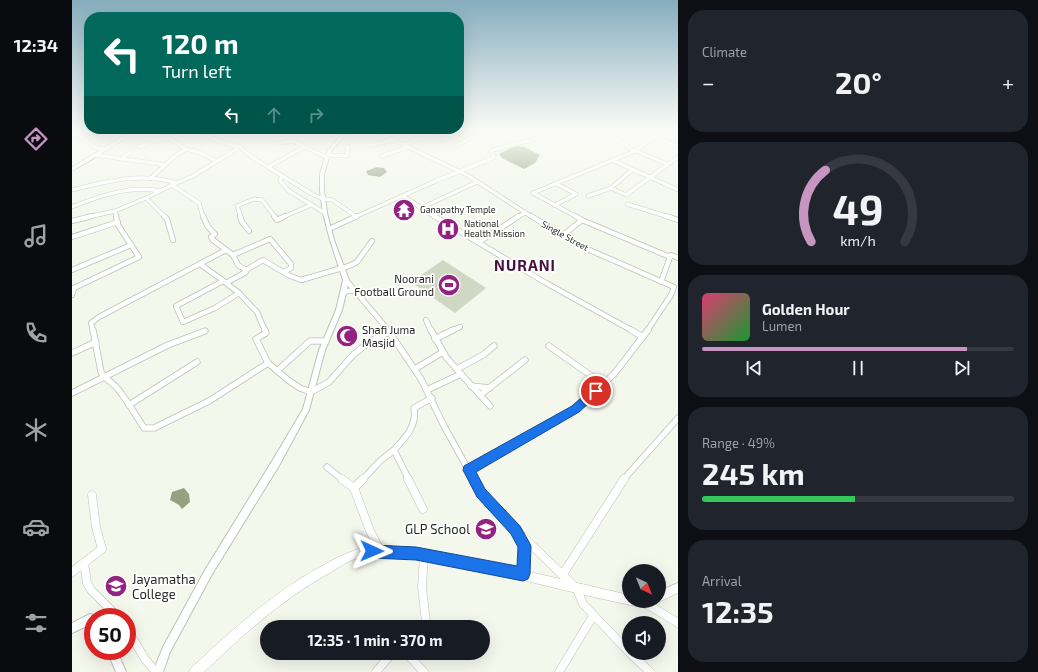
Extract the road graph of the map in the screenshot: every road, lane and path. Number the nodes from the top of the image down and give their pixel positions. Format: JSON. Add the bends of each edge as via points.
{"nodes":[{"id":1,"x":87,"y":160,"type":"edge"},
{"id":2,"x":134,"y":160,"type":"edge"},
{"id":3,"x":170,"y":160,"type":"edge"},
{"id":4,"x":216,"y":160,"type":"edge"},
{"id":5,"x":257,"y":160,"type":"edge"},
{"id":6,"x":280,"y":160,"type":"edge"},
{"id":7,"x":325,"y":160,"type":"edge"},
{"id":8,"x":437,"y":160,"type":"edge"},
{"id":9,"x":486,"y":160,"type":"edge"},
{"id":10,"x":612,"y":160,"type":"joint"},
{"id":11,"x":658,"y":160,"type":"edge"},
{"id":12,"x":676,"y":160,"type":"edge"},
{"id":13,"x":166,"y":164,"type":"junction"},
{"id":14,"x":667,"y":164,"type":"junction"},
{"id":15,"x":268,"y":167,"type":"junction"},
{"id":16,"x":72,"y":169,"type":"edge"},
{"id":17,"x":632,"y":170,"type":"junction"},
{"id":18,"x":460,"y":171,"type":"junction"},
{"id":19,"x":282,"y":176,"type":"junction"},
{"id":20,"x":648,"y":177,"type":"junction"},
{"id":21,"x":151,"y":178,"type":"junction"},
{"id":22,"x":478,"y":182,"type":"junction"},
{"id":23,"x":177,"y":183,"type":"junction"},
{"id":24,"x":555,"y":183,"type":"junction"},
{"id":25,"x":172,"y":185,"type":"junction"},
{"id":26,"x":611,"y":188,"type":"junction"},
{"id":27,"x":72,"y":190,"type":"edge"},
{"id":28,"x":678,"y":190,"type":"edge"},
{"id":29,"x":160,"y":191,"type":"junction"},
{"id":30,"x":403,"y":196,"type":"junction"},
{"id":31,"x":588,"y":196,"type":"dead end"},
{"id":32,"x":146,"y":198,"type":"junction"},
{"id":33,"x":323,"y":199,"type":"junction"},
{"id":34,"x":627,"y":204,"type":"dead end"},
{"id":35,"x":311,"y":205,"type":"junction"},
{"id":36,"x":555,"y":205,"type":"junction"},
{"id":37,"x":72,"y":207,"type":"edge"},
{"id":38,"x":421,"y":208,"type":"junction"},
{"id":39,"x":115,"y":211,"type":"junction"},
{"id":40,"x":325,"y":214,"type":"junction"},
{"id":41,"x":525,"y":214,"type":"junction"},
{"id":42,"x":357,"y":217,"type":"junction"},
{"id":43,"x":582,"y":220,"type":"junction"},
{"id":44,"x":678,"y":220,"type":"edge"},
{"id":45,"x":72,"y":221,"type":"edge"},
{"id":46,"x":118,"y":222,"type":"junction"},
{"id":47,"x":329,"y":229,"type":"junction"},
{"id":48,"x":249,"y":232,"type":"dead end"},
{"id":49,"x":563,"y":235,"type":"junction"},
{"id":50,"x":72,"y":237,"type":"edge"},
{"id":51,"x":173,"y":240,"type":"dead end"},
{"id":52,"x":372,"y":241,"type":"dead end"},
{"id":53,"x":479,"y":242,"type":"junction"},
{"id":54,"x":131,"y":245,"type":"junction"},
{"id":55,"x":226,"y":250,"type":"junction"},
{"id":56,"x":233,"y":255,"type":"junction"},
{"id":57,"x":670,"y":257,"type":"junction"},
{"id":58,"x":678,"y":258,"type":"edge"},
{"id":59,"x":200,"y":264,"type":"junction"},
{"id":60,"x":342,"y":269,"type":"junction"},
{"id":61,"x":72,"y":270,"type":"edge"},
{"id":62,"x":246,"y":270,"type":"junction"},
{"id":63,"x":284,"y":272,"type":"junction"},
{"id":64,"x":346,"y":280,"type":"junction"},
{"id":65,"x":658,"y":280,"type":"junction"},
{"id":66,"x":225,"y":282,"type":"junction"},
{"id":67,"x":73,"y":289,"type":"edge"},
{"id":68,"x":355,"y":290,"type":"junction"},
{"id":69,"x":343,"y":292,"type":"junction"},
{"id":70,"x":239,"y":293,"type":"junction"},
{"id":71,"x":72,"y":295,"type":"edge"},
{"id":72,"x":426,"y":320,"type":"dead end"},
{"id":73,"x":460,"y":327,"type":"dead end"},
{"id":74,"x":205,"y":331,"type":"dead end"},
{"id":75,"x":389,"y":332,"type":"junction"},
{"id":76,"x":643,"y":337,"type":"junction"},
{"id":77,"x":435,"y":339,"type":"junction"},
{"id":78,"x":326,"y":341,"type":"junction"},
{"id":79,"x":96,"y":342,"type":"junction"},
{"id":80,"x":494,"y":346,"type":"dead end"},
{"id":81,"x":550,"y":346,"type":"dead end"},
{"id":82,"x":443,"y":352,"type":"junction"},
{"id":83,"x":72,"y":353,"type":"edge"},
{"id":84,"x":525,"y":360,"type":"dead end"},
{"id":85,"x":197,"y":362,"type":"dead end"},
{"id":86,"x":268,"y":363,"type":"junction"},
{"id":87,"x":278,"y":370,"type":"junction"},
{"id":88,"x":415,"y":370,"type":"junction"},
{"id":89,"x":459,"y":372,"type":"junction"},
{"id":90,"x":104,"y":377,"type":"junction"},
{"id":91,"x":603,"y":384,"type":"junction"},
{"id":92,"x":470,"y":386,"type":"junction"},
{"id":93,"x":490,"y":388,"type":"junction"},
{"id":94,"x":427,"y":390,"type":"junction"},
{"id":95,"x":311,"y":392,"type":"junction"},
{"id":96,"x":72,"y":393,"type":"edge"},
{"id":97,"x":480,"y":395,"type":"junction"},
{"id":98,"x":432,"y":398,"type":"junction"},
{"id":99,"x":129,"y":405,"type":"junction"},
{"id":100,"x":490,"y":406,"type":"dead end"},
{"id":101,"x":678,"y":418,"type":"edge"},
{"id":102,"x":394,"y":450,"type":"junction"},
{"id":103,"x":327,"y":468,"type":"dead end"},
{"id":104,"x":468,"y":470,"type":"junction"},
{"id":105,"x":354,"y":488,"type":"junction"},
{"id":106,"x":92,"y":495,"type":"dead end"},
{"id":107,"x":423,"y":509,"type":"dead end"},
{"id":108,"x":516,"y":530,"type":"junction"},
{"id":109,"x":380,"y":550,"type":"junction"},
{"id":110,"x":424,"y":555,"type":"junction"},
{"id":111,"x":84,"y":563,"type":"junction"},
{"id":112,"x":72,"y":572,"type":"edge"},
{"id":113,"x":523,"y":574,"type":"junction"},
{"id":114,"x":563,"y":574,"type":"junction"},
{"id":115,"x":678,"y":588,"type":"edge"},
{"id":116,"x":577,"y":589,"type":"junction"},
{"id":117,"x":666,"y":594,"type":"edge"},
{"id":118,"x":622,"y":599,"type":"edge"},
{"id":119,"x":111,"y":608,"type":"edge"},
{"id":120,"x":653,"y":608,"type":"edge"},
{"id":121,"x":594,"y":616,"type":"junction"},
{"id":122,"x":426,"y":620,"type":"edge"},
{"id":123,"x":84,"y":622,"type":"edge"},
{"id":124,"x":678,"y":623,"type":"edge"},
{"id":125,"x":72,"y":628,"type":"edge"},
{"id":126,"x":136,"y":644,"type":"edge"},
{"id":127,"x":622,"y":644,"type":"edge"},
{"id":128,"x":116,"y":660,"type":"edge"},
{"id":129,"x":386,"y":660,"type":"edge"},
{"id":130,"x":413,"y":660,"type":"edge"},
{"id":131,"x":638,"y":660,"type":"edge"},
{"id":132,"x":121,"y":672,"type":"edge"},
{"id":133,"x":157,"y":672,"type":"edge"},
{"id":134,"x":196,"y":672,"type":"edge"},
{"id":135,"x":376,"y":672,"type":"edge"},
{"id":136,"x":424,"y":672,"type":"edge"},
{"id":137,"x":559,"y":672,"type":"edge"},
{"id":138,"x":650,"y":672,"type":"edge"}],
"edges":[{"from":1,"to":16,"type":"street"},
{"from":2,"to":13,"type":"street"},
{"from":3,"to":13,"type":"street"},
{"from":4,"to":23,"type":"street","via":[[193,176]]},
{"from":5,"to":15,"type":"street"},
{"from":6,"to":15,"type":"street"},
{"from":7,"to":33,"type":"street","via":[[322,174]]},
{"from":8,"to":18,"type":"street","name":"Single Street"},
{"from":9,"to":18,"type":"street"},
{"from":10,"to":17,"type":"street"},
{"from":10,"to":24,"type":"street"},
{"from":11,"to":14,"type":"street"},
{"from":12,"to":14,"type":"street"},
{"from":13,"to":21,"type":"street"},
{"from":14,"to":20,"type":"street"},
{"from":15,"to":19,"type":"street"},
{"from":17,"to":20,"type":"street"},
{"from":17,"to":26,"type":"street"},
{"from":18,"to":22,"type":"street","name":"Single Street"},
{"from":18,"to":30,"type":"street"},
{"from":19,"to":33,"type":"street"},
{"from":19,"to":35,"type":"street","via":[[280,181],[289,191]]},
{"from":20,"to":26,"type":"street","via":[[626,195]]},
{"from":20,"to":28,"type":"street"},
{"from":21,"to":23,"type":"street","via":[[163,178]]},
{"from":21,"to":27,"type":"street","via":[[112,181]]},
{"from":22,"to":38,"type":"street"},
{"from":22,"to":41,"type":"street","name":"Single Street"},
{"from":23,"to":25,"type":"street"},
{"from":24,"to":36,"type":"street","via":[[576,194]]},
{"from":24,"to":36,"type":"street","via":[[533,193]]},
{"from":25,"to":29,"type":"street"},
{"from":25,"to":55,"type":"street","via":[[199,203],[205,224],[215,234],[211,237]]},
{"from":26,"to":31,"type":"street"},
{"from":29,"to":32,"type":"street"},
{"from":29,"to":37,"type":"street","via":[[151,188],[133,190]]},
{"from":30,"to":38,"type":"street"},
{"from":30,"to":42,"type":"street"},
{"from":32,"to":39,"type":"street"},
{"from":32,"to":51,"type":"street","via":[[168,219]]},
{"from":33,"to":40,"type":"street"},
{"from":33,"to":42,"type":"street","via":[[332,200]]},
{"from":34,"to":44,"type":"street"},
{"from":35,"to":40,"type":"street"},
{"from":35,"to":48,"type":"street","via":[[277,220],[262,200],[254,199],[237,206],[242,222]]},
{"from":36,"to":43,"type":"street"},
{"from":38,"to":53,"type":"street"},
{"from":39,"to":45,"type":"street"},
{"from":39,"to":46,"type":"street"},
{"from":40,"to":47,"type":"street"},
{"from":41,"to":49,"type":"street","name":"Single Street"},
{"from":41,"to":53,"type":"street"},
{"from":42,"to":47,"type":"street"},
{"from":43,"to":49,"type":"street"},
{"from":43,"to":57,"type":"street"},
{"from":46,"to":50,"type":"street"},
{"from":46,"to":54,"type":"street"},
{"from":47,"to":60,"type":"street"},
{"from":49,"to":65,"type":"street","name":"Single Street","via":[[614,262]]},
{"from":52,"to":60,"type":"street","via":[[357,262]]},
{"from":53,"to":76,"type":"street"},
{"from":54,"to":61,"type":"street"},
{"from":54,"to":67,"type":"street","via":[[139,257]]},
{"from":55,"to":56,"type":"street"},
{"from":55,"to":59,"type":"street"},
{"from":56,"to":62,"type":"street","via":[[238,264]]},
{"from":56,"to":63,"type":"street","via":[[270,239],[291,264],[291,268]]},
{"from":57,"to":58,"type":"street","via":[[671,255]]},
{"from":57,"to":65,"type":"street"},
{"from":59,"to":66,"type":"street"},
{"from":59,"to":79,"type":"street","via":[[91,323]]},
{"from":60,"to":63,"type":"street","via":[[302,280]]},
{"from":60,"to":64,"type":"street"},
{"from":62,"to":63,"type":"street","via":[[263,260]]},
{"from":62,"to":66,"type":"street"},
{"from":64,"to":68,"type":"street"},
{"from":64,"to":69,"type":"street"},
{"from":65,"to":76,"type":"street","via":[[674,287],[673,291]]},
{"from":66,"to":70,"type":"street"},
{"from":66,"to":70,"type":"street","via":[[176,306],[183,322],[215,308]]},
{"from":67,"to":71,"type":"street"},
{"from":68,"to":69,"type":"street"},
{"from":68,"to":75,"type":"street"},
{"from":69,"to":78,"type":"street","via":[[340,310]]},
{"from":70,"to":86,"type":"street","via":[[257,312],[266,333],[256,339]]},
{"from":72,"to":77,"type":"street"},
{"from":73,"to":77,"type":"street"},
{"from":74,"to":90,"type":"street","via":[[168,345]]},
{"from":75,"to":88,"type":"street"},
{"from":75,"to":95,"type":"street","via":[[369,342],[353,355],[329,382]]},
{"from":76,"to":91,"type":"street","via":[[622,365]]},
{"from":77,"to":82,"type":"street"},
{"from":78,"to":87,"type":"street","via":[[310,341]]},
{"from":78,"to":95,"type":"street"},
{"from":79,"to":83,"type":"street"},
{"from":79,"to":90,"type":"street","via":[[96,357]]},
{"from":80,"to":89,"type":"street"},
{"from":81,"to":91,"type":"street"},
{"from":82,"to":88,"type":"street"},
{"from":82,"to":89,"type":"street"},
{"from":84,"to":93,"type":"street"},
{"from":85,"to":99,"type":"street"},
{"from":86,"to":87,"type":"street"},
{"from":86,"to":99,"type":"street","via":[[209,401],[148,430]]},
{"from":87,"to":95,"type":"street","via":[[288,380]]},
{"from":88,"to":94,"type":"street"},
{"from":89,"to":92,"type":"street"},
{"from":89,"to":94,"type":"street"},
{"from":90,"to":96,"type":"street"},
{"from":90,"to":99,"type":"street","via":[[111,381]]},
{"from":91,"to":104,"type":"street","via":[[576,409]]},
{"from":92,"to":93,"type":"street"},
{"from":92,"to":97,"type":"street"},
{"from":93,"to":97,"type":"street"},
{"from":94,"to":98,"type":"street"},
{"from":95,"to":133,"type":"street","via":[[306,410],[278,461],[208,573],[166,650]]},
{"from":97,"to":100,"type":"street"},
{"from":98,"to":102,"type":"street","via":[[414,408],[416,414],[412,430]]},
{"from":98,"to":104,"type":"street"},
{"from":101,"to":114,"type":"street","via":[[616,489]]},
{"from":102,"to":105,"type":"street"},
{"from":102,"to":107,"type":"street"},
{"from":103,"to":105,"type":"street"},
{"from":104,"to":108,"type":"street","via":[[481,493]]},
{"from":105,"to":109,"type":"street"},
{"from":106,"to":111,"type":"street","via":[[96,528],[102,549]]},
{"from":108,"to":113,"type":"street","via":[[524,546]]},
{"from":108,"to":114,"type":"street"},
{"from":109,"to":110,"type":"main road"},
{"from":109,"to":134,"type":"main road","via":[[364,552],[338,562],[308,578],[247,624]]},
{"from":110,"to":113,"type":"main road"},
{"from":110,"to":122,"type":"street","via":[[422,587]]},
{"from":111,"to":112,"type":"street"},
{"from":111,"to":119,"type":"street","via":[[88,585],[97,598]]},
{"from":113,"to":116,"type":"main road"},
{"from":114,"to":116,"type":"street"},
{"from":115,"to":117,"type":"main road"},
{"from":116,"to":118,"type":"main road"},
{"from":116,"to":121,"type":"street","via":[[583,604]]},
{"from":120,"to":124,"type":"street"},
{"from":121,"to":127,"type":"street"},
{"from":121,"to":137,"type":"street"},
{"from":123,"to":125,"type":"street"},
{"from":126,"to":133,"type":"street"},
{"from":128,"to":132,"type":"street"},
{"from":129,"to":135,"type":"street"},
{"from":130,"to":136,"type":"street"},
{"from":131,"to":138,"type":"street"}]}
